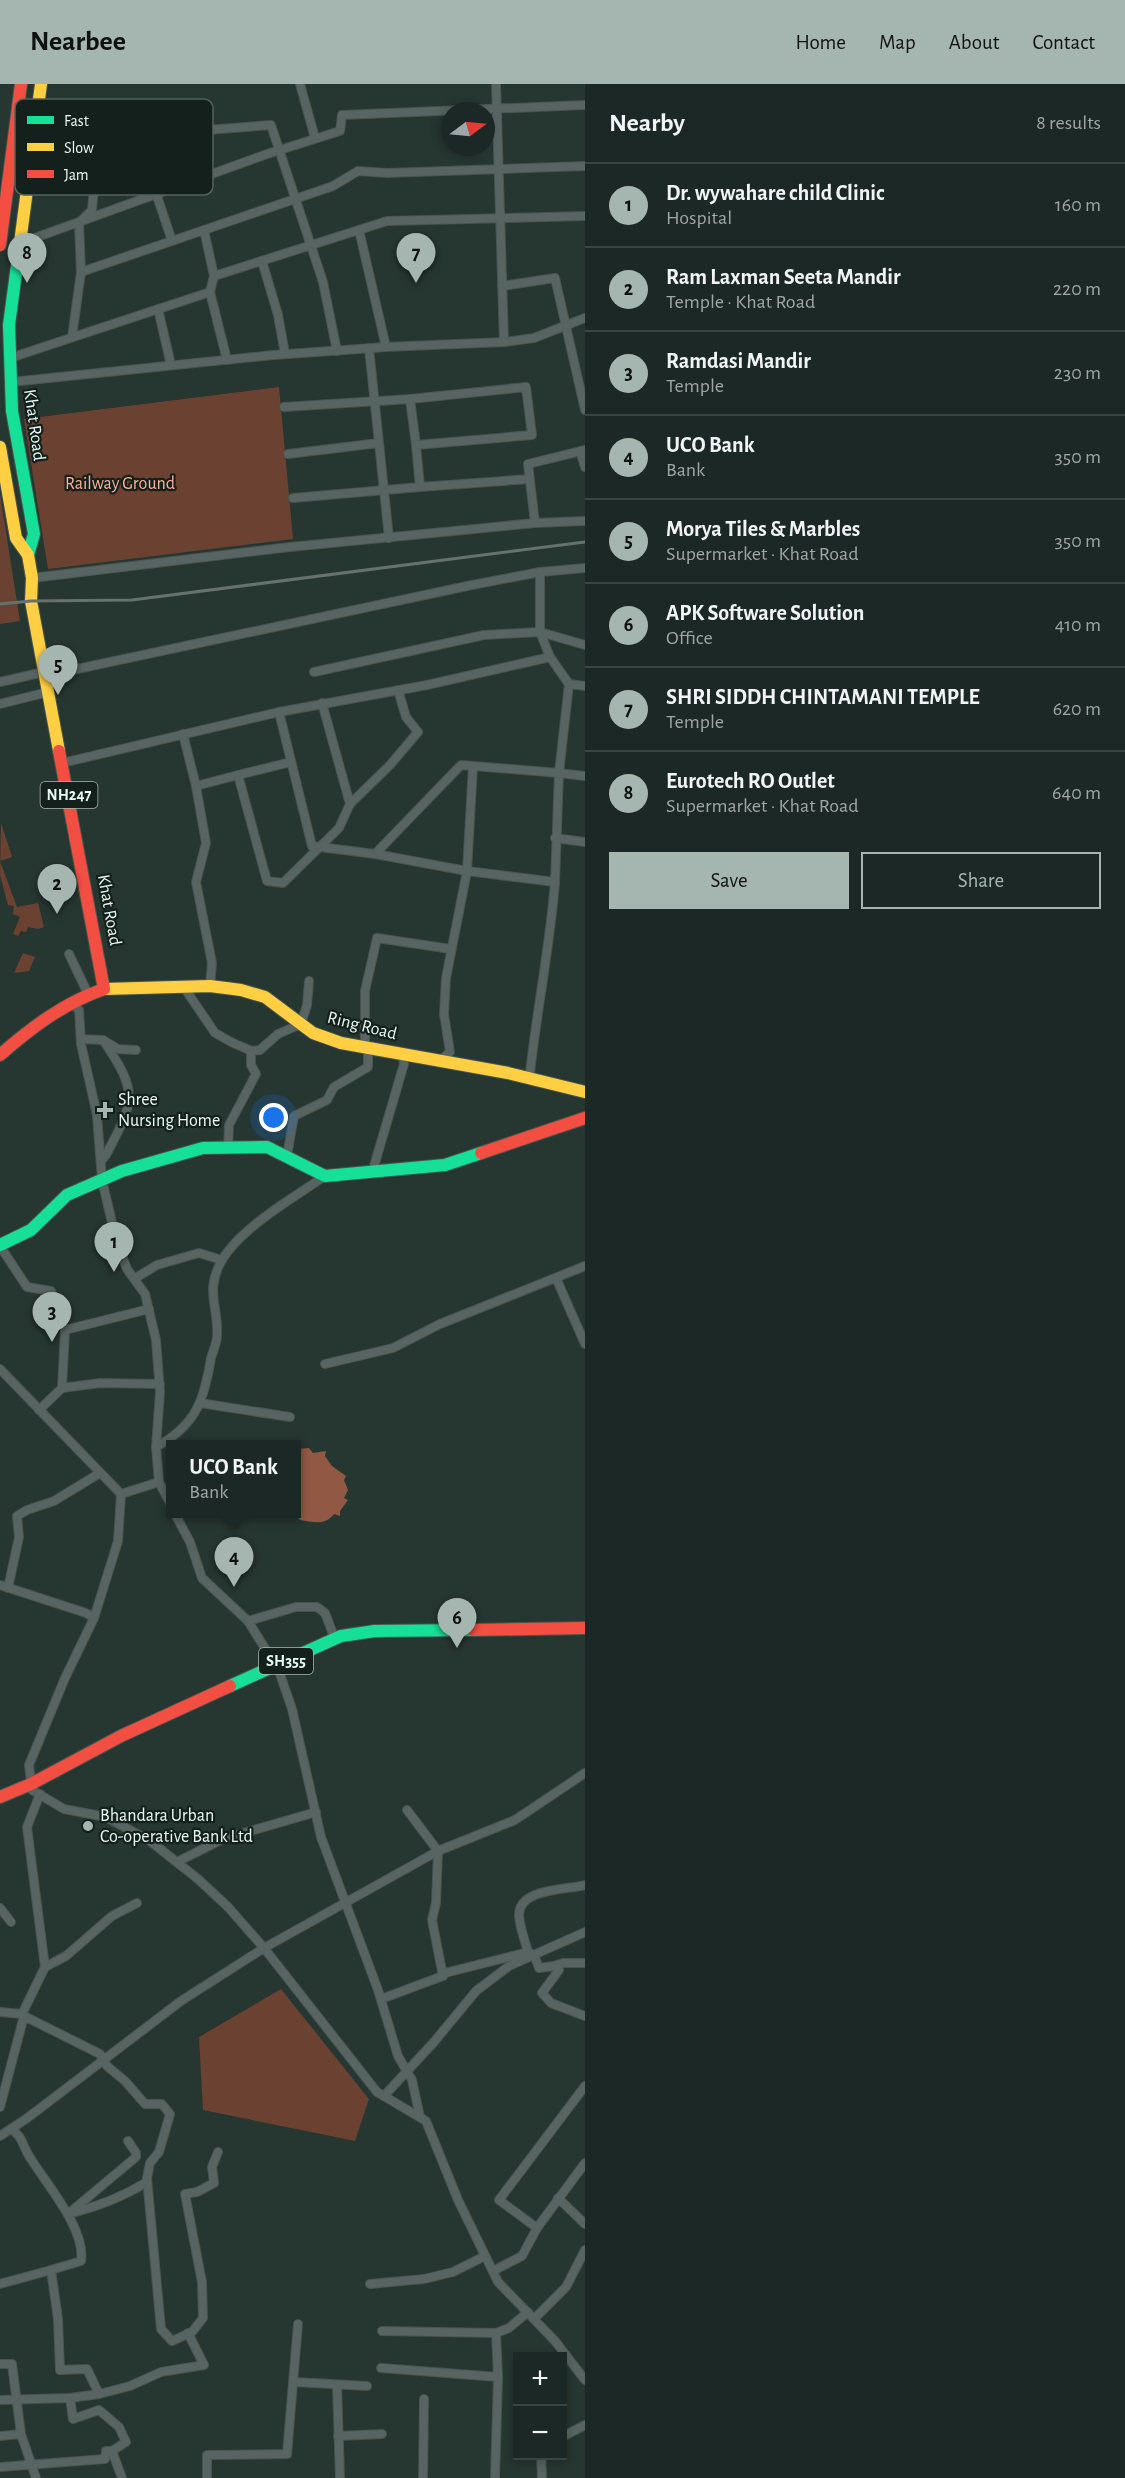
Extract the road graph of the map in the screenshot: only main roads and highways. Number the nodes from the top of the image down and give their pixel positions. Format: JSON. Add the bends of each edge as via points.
{"nodes":[{"id":1,"x":21,"y":84,"type":"edge"},
{"id":2,"x":41,"y":84,"type":"edge"},
{"id":3,"x":18,"y":99,"type":"edge"},
{"id":4,"x":39,"y":99,"type":"edge"},
{"id":5,"x":15,"y":120,"type":"edge"},
{"id":6,"x":4,"y":186,"type":"edge"},
{"id":7,"x":25,"y":195,"type":"edge"},
{"id":8,"x":1,"y":223,"type":"edge"},
{"id":9,"x":0,"y":245,"type":"edge"},
{"id":10,"x":0,"y":447,"type":"edge"},
{"id":11,"x":28,"y":555,"type":"junction"},
{"id":12,"x":104,"y":988,"type":"junction"},
{"id":13,"x":0,"y":1055,"type":"edge"},
{"id":14,"x":585,"y":1092,"type":"edge"},
{"id":15,"x":585,"y":1118,"type":"edge"},
{"id":16,"x":0,"y":1246,"type":"edge"},
{"id":17,"x":585,"y":1628,"type":"edge"},
{"id":18,"x":0,"y":1797,"type":"edge"}],
"edges":[{"from":1,"to":3,"type":"main road"},
{"from":2,"to":4,"type":"main road","name":"Khat Road","number":"NH247"},
{"from":5,"to":6,"type":"main road"},
{"from":6,"to":8,"type":"main road"},
{"from":7,"to":11,"type":"main road","name":"Khat Road","number":"NH247","via":[[9,326],[12,411],[34,534]]},
{"from":8,"to":9,"type":"main road"},
{"from":10,"to":11,"type":"main road","name":"Khat Road","number":"NH247","via":[[16,538]]},
{"from":11,"to":12,"type":"main road","name":"Khat Road","number":"NH247","via":[[31,601]]},
{"from":12,"to":13,"type":"main road","name":"Ring Road","via":[[70,1002],[40,1021]]},
{"from":12,"to":14,"type":"main road","name":"Ring Road","via":[[210,986],[241,990],[265,997],[313,1033],[341,1043],[526,1077]]},
{"from":15,"to":16,"type":"main road","via":[[445,1166],[372,1173],[325,1176],[267,1147],[203,1148],[122,1171],[67,1195],[31,1230]]},
{"from":17,"to":18,"type":"main road","number":"SH355","via":[[375,1631],[335,1640],[121,1736]]}]}
